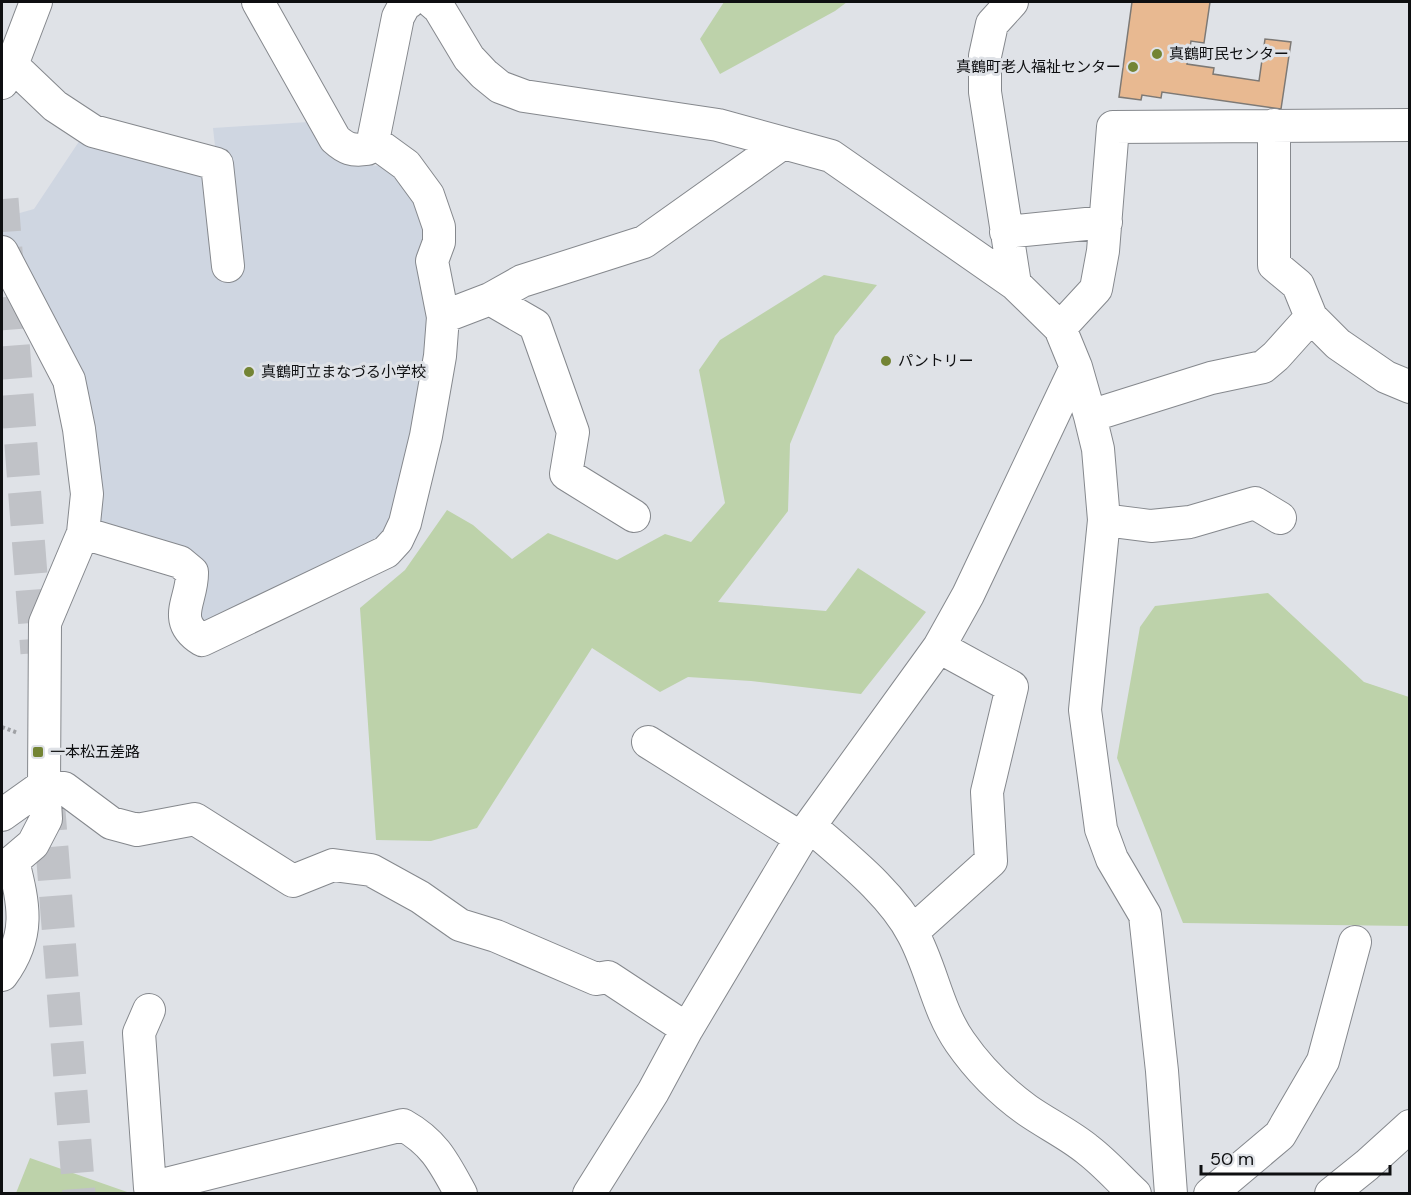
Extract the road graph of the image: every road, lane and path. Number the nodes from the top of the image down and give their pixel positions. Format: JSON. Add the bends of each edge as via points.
{"nodes":[{"id":1,"x":36,"y":2,"type":"edge"},
{"id":2,"x":258,"y":2,"type":"edge"},
{"id":3,"x":410,"y":2,"type":"edge"},
{"id":4,"x":432,"y":2,"type":"edge"},
{"id":5,"x":1012,"y":2,"type":"edge"},
{"id":6,"x":7,"y":74,"type":"edge"},
{"id":7,"x":1274,"y":125,"type":"junction"},
{"id":8,"x":1410,"y":125,"type":"edge"},
{"id":9,"x":373,"y":141,"type":"junction"},
{"id":10,"x":783,"y":143,"type":"junction"},
{"id":11,"x":1106,"y":222,"type":"junction"},
{"id":12,"x":1006,"y":232,"type":"junction"},
{"id":13,"x":2,"y":252,"type":"edge"},
{"id":14,"x":228,"y":266,"type":"dead end"},
{"id":15,"x":1015,"y":284,"type":"junction"},
{"id":16,"x":490,"y":299,"type":"junction"},
{"id":17,"x":443,"y":317,"type":"junction"},
{"id":18,"x":1311,"y":317,"type":"junction"},
{"id":19,"x":1060,"y":328,"type":"junction"},
{"id":20,"x":1076,"y":367,"type":"junction"},
{"id":21,"x":1410,"y":387,"type":"edge"},
{"id":22,"x":1090,"y":416,"type":"junction"},
{"id":23,"x":634,"y":516,"type":"dead end"},
{"id":24,"x":1280,"y":518,"type":"dead end"},
{"id":25,"x":1104,"y":520,"type":"junction"},
{"id":26,"x":82,"y":533,"type":"junction"},
{"id":27,"x":939,"y":647,"type":"junction"},
{"id":28,"x":648,"y":742,"type":"dead end"},
{"id":29,"x":44,"y":785,"type":"junction"},
{"id":30,"x":2,"y":815,"type":"edge"},
{"id":31,"x":805,"y":832,"type":"junction"},
{"id":32,"x":7,"y":864,"type":"edge"},
{"id":33,"x":912,"y":932,"type":"junction"},
{"id":34,"x":1355,"y":942,"type":"dead end"},
{"id":35,"x":2,"y":975,"type":"edge"},
{"id":36,"x":149,"y":1010,"type":"dead end"},
{"id":37,"x":687,"y":1029,"type":"junction"},
{"id":38,"x":1410,"y":1126,"type":"edge"},
{"id":39,"x":461,"y":1194,"type":"edge"},
{"id":40,"x":589,"y":1194,"type":"edge"},
{"id":41,"x":1135,"y":1194,"type":"edge"},
{"id":42,"x":1172,"y":1194,"type":"edge"},
{"id":43,"x":1210,"y":1194,"type":"edge"},
{"id":44,"x":1331,"y":1194,"type":"edge"}],
"edges":[{"from":1,"to":6,"type":"street"},
{"from":2,"to":9,"type":"street","via":[[335,139],[354,151],[367,149]]},
{"from":3,"to":9,"type":"street","via":[[398,17]]},
{"from":4,"to":10,"type":"street","via":[[469,58],[500,87],[524,96],[718,125]]},
{"from":5,"to":12,"type":"street","via":[[992,24],[985,56],[985,92]]},
{"from":6,"to":14,"type":"street","via":[[93,131],[217,164]]},
{"from":7,"to":8,"type":"street"},
{"from":7,"to":11,"type":"street","via":[[1113,127]]},
{"from":7,"to":18,"type":"street","via":[[1274,266],[1298,285]]},
{"from":9,"to":17,"type":"street","via":[[406,165],[428,195],[439,227],[439,242],[432,261]]},
{"from":10,"to":15,"type":"street","via":[[831,156]]},
{"from":10,"to":16,"type":"street","via":[[644,242],[522,281]]},
{"from":11,"to":12,"type":"street"},
{"from":11,"to":19,"type":"street","via":[[1095,289]]},
{"from":12,"to":15,"type":"street"},
{"from":13,"to":26,"type":"street","via":[[69,380],[87,494]]},
{"from":15,"to":19,"type":"street"},
{"from":16,"to":17,"type":"street"},
{"from":16,"to":23,"type":"street","via":[[536,325],[573,432],[566,474]]},
{"from":17,"to":26,"type":"street","via":[[426,436],[405,523],[398,540],[386,552],[202,640],[184,622],[192,572],[180,562]]},
{"from":18,"to":21,"type":"street","via":[[1338,344],[1386,377]]},
{"from":18,"to":22,"type":"street","via":[[1263,368],[1211,378]]},
{"from":19,"to":20,"type":"street"},
{"from":20,"to":22,"type":"street"},
{"from":20,"to":27,"type":"street","via":[[968,595]]},
{"from":22,"to":25,"type":"street","via":[[1098,449]]},
{"from":24,"to":25,"type":"street","via":[[1255,503],[1190,522],[1151,526]]},
{"from":25,"to":42,"type":"street","via":[[1085,710],[1101,829],[1112,859],[1145,915]]},
{"from":26,"to":29,"type":"street","via":[[45,623]]},
{"from":27,"to":31,"type":"street"},
{"from":27,"to":33,"type":"street","via":[[1012,687],[987,792],[991,861]]},
{"from":28,"to":31,"type":"street"},
{"from":29,"to":30,"type":"street"},
{"from":29,"to":32,"type":"street","via":[[46,819],[33,843]]},
{"from":29,"to":37,"type":"street","via":[[64,788],[111,823],[137,830],[195,819],[293,882],[333,865],[371,870],[420,897],[459,925],[496,936],[596,979],[608,977]]},
{"from":31,"to":33,"type":"street","via":[[868,878]]},
{"from":31,"to":37,"type":"street"},
{"from":32,"to":35,"type":"street","via":[[21,896],[24,920],[13,960]]},
{"from":33,"to":41,"type":"street","via":[[939,1003],[960,1042],[991,1080],[1026,1109],[1088,1149]]},
{"from":34,"to":43,"type":"street","via":[[1323,1061],[1280,1135]]},
{"from":36,"to":39,"type":"street","via":[[139,1033],[150,1188],[403,1125],[420,1135],[440,1157]]},
{"from":37,"to":40,"type":"street"},
{"from":38,"to":44,"type":"street"}]}
